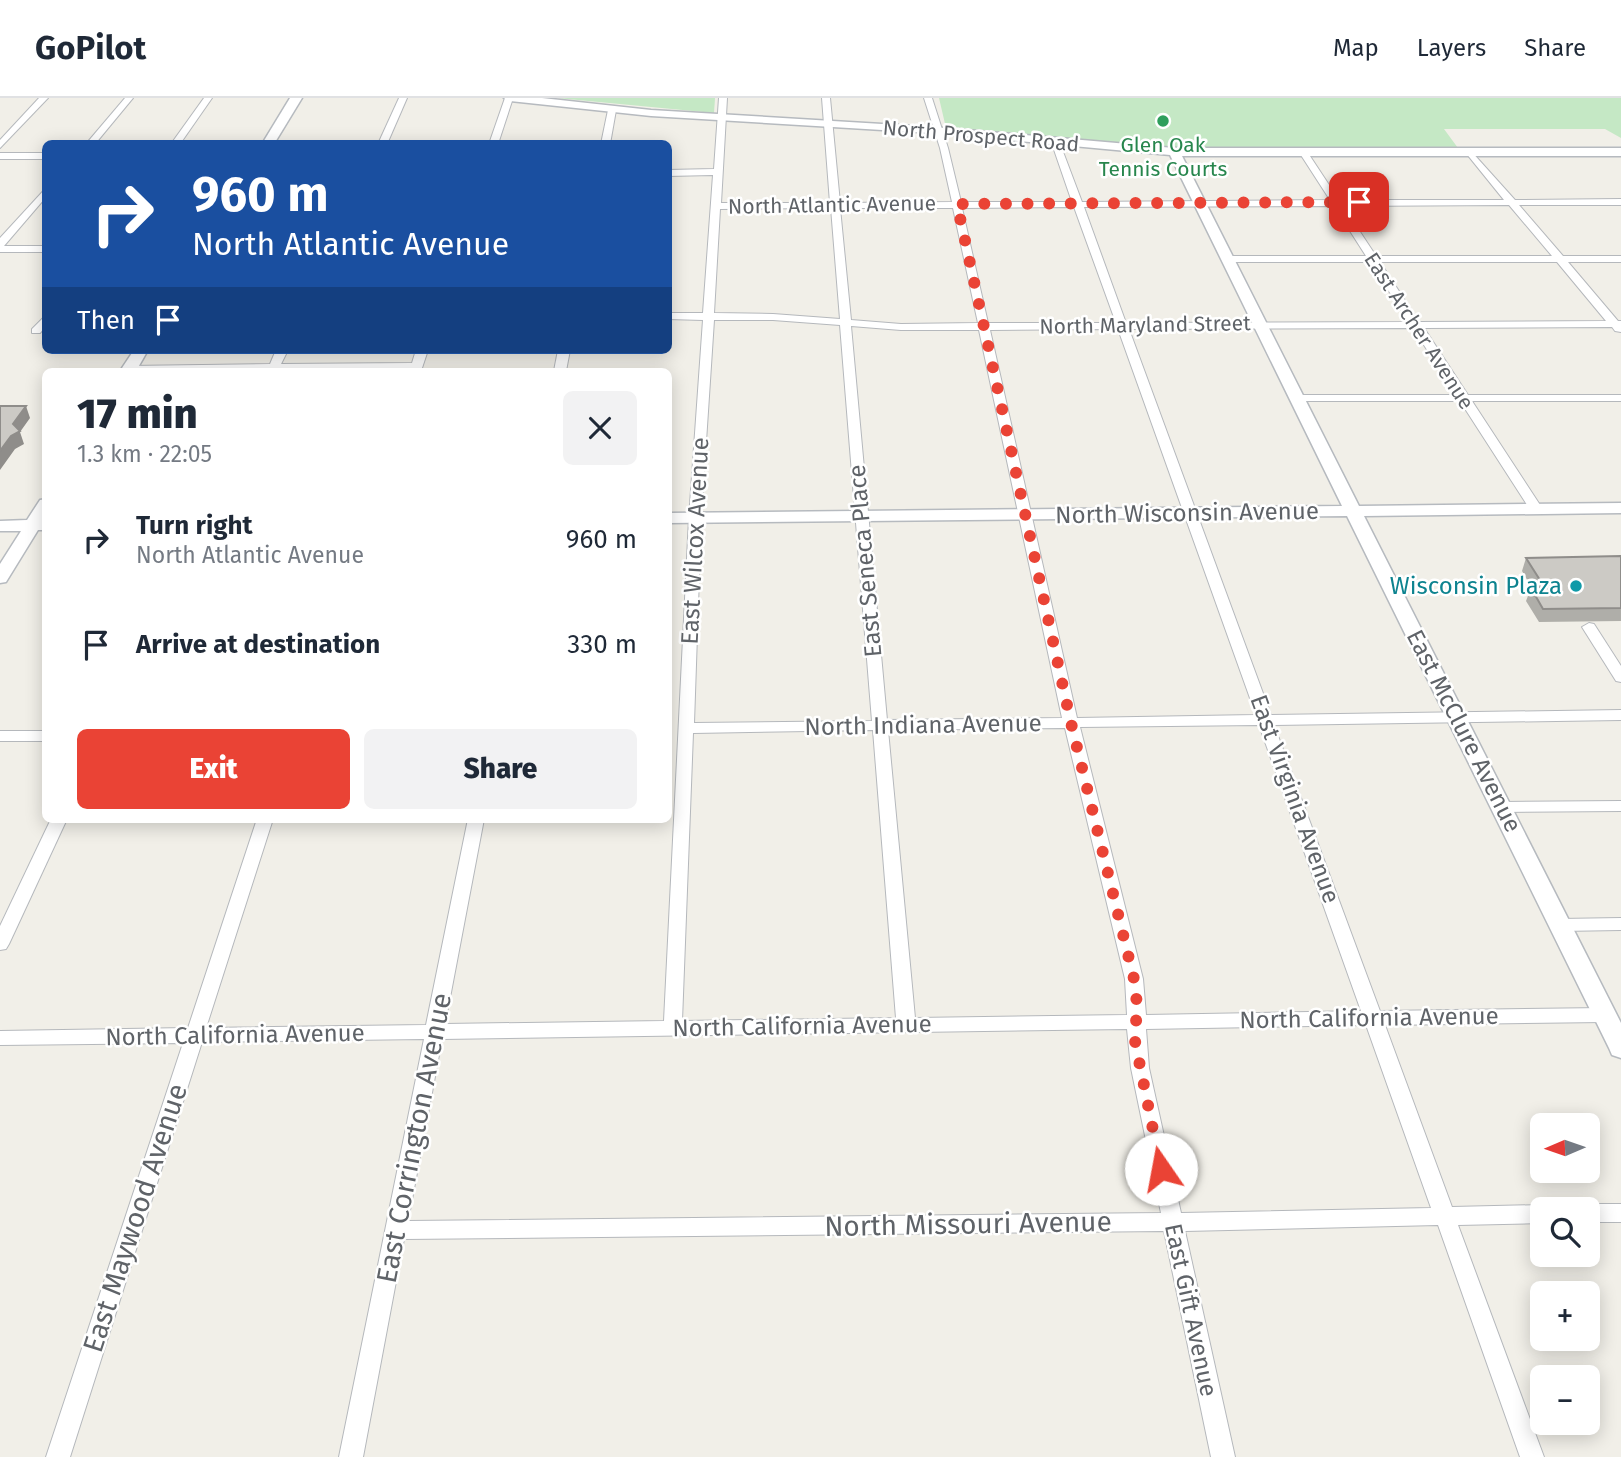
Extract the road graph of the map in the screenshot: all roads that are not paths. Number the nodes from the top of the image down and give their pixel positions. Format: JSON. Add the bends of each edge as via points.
{"nodes":[{"id":1,"x":35,"y":98,"type":"edge"},
{"id":2,"x":44,"y":98,"type":"edge"},
{"id":3,"x":119,"y":98,"type":"edge"},
{"id":4,"x":129,"y":98,"type":"edge"},
{"id":5,"x":208,"y":98,"type":"edge"},
{"id":6,"x":296,"y":98,"type":"edge"},
{"id":7,"x":403,"y":98,"type":"edge"},
{"id":8,"x":509,"y":98,"type":"edge"},
{"id":9,"x":723,"y":98,"type":"edge"},
{"id":10,"x":826,"y":98,"type":"edge"},
{"id":11,"x":928,"y":98,"type":"edge"},
{"id":12,"x":612,"y":110,"type":"junction"},
{"id":13,"x":721,"y":118,"type":"junction"},
{"id":14,"x":829,"y":124,"type":"junction"},
{"id":15,"x":940,"y":131,"type":"junction"},
{"id":16,"x":0,"y":135,"type":"edge"},
{"id":17,"x":84,"y":140,"type":"edge"},
{"id":18,"x":93,"y":140,"type":"edge"},
{"id":19,"x":178,"y":140,"type":"edge"},
{"id":20,"x":270,"y":140,"type":"edge"},
{"id":21,"x":384,"y":140,"type":"edge"},
{"id":22,"x":495,"y":140,"type":"edge"},
{"id":23,"x":606,"y":140,"type":"edge"},
{"id":24,"x":1055,"y":142,"type":"junction"},
{"id":25,"x":0,"y":145,"type":"edge"},
{"id":26,"x":1174,"y":152,"type":"junction"},
{"id":27,"x":1303,"y":152,"type":"junction"},
{"id":28,"x":1621,"y":152,"type":"edge"},
{"id":29,"x":1470,"y":153,"type":"junction"},
{"id":30,"x":0,"y":156,"type":"edge"},
{"id":31,"x":42,"y":156,"type":"edge"},
{"id":32,"x":717,"y":172,"type":"junction"},
{"id":33,"x":672,"y":173,"type":"edge"},
{"id":34,"x":42,"y":196,"type":"edge"},
{"id":35,"x":1334,"y":202,"type":"junction"},
{"id":36,"x":1621,"y":202,"type":"edge"},
{"id":37,"x":1078,"y":203,"type":"junction"},
{"id":38,"x":1199,"y":203,"type":"junction"},
{"id":39,"x":1512,"y":203,"type":"junction"},
{"id":40,"x":957,"y":204,"type":"junction"},
{"id":41,"x":835,"y":205,"type":"junction"},
{"id":42,"x":715,"y":206,"type":"junction"},
{"id":43,"x":0,"y":246,"type":"edge"},
{"id":44,"x":42,"y":249,"type":"edge"},
{"id":45,"x":1227,"y":259,"type":"junction"},
{"id":46,"x":1372,"y":259,"type":"junction"},
{"id":47,"x":1621,"y":259,"type":"edge"},
{"id":48,"x":1560,"y":260,"type":"junction"},
{"id":49,"x":708,"y":315,"type":"junction"},
{"id":50,"x":672,"y":316,"type":"edge"},
{"id":51,"x":42,"y":323,"type":"edge"},
{"id":52,"x":844,"y":323,"type":"junction"},
{"id":53,"x":1259,"y":324,"type":"junction"},
{"id":54,"x":1414,"y":324,"type":"junction"},
{"id":55,"x":1122,"y":325,"type":"junction"},
{"id":56,"x":984,"y":326,"type":"junction"},
{"id":57,"x":1619,"y":326,"type":"edge"},
{"id":58,"x":36,"y":331,"type":"dead end"},
{"id":59,"x":280,"y":354,"type":"edge"},
{"id":60,"x":274,"y":367,"type":"junction"},
{"id":61,"x":225,"y":368,"type":"edge"},
{"id":62,"x":416,"y":368,"type":"edge"},
{"id":63,"x":1462,"y":397,"type":"junction"},
{"id":64,"x":1297,"y":398,"type":"junction"},
{"id":65,"x":1621,"y":398,"type":"edge"},
{"id":66,"x":1536,"y":508,"type":"junction"},
{"id":67,"x":1621,"y":508,"type":"edge"},
{"id":68,"x":1353,"y":511,"type":"junction"},
{"id":69,"x":1190,"y":513,"type":"junction"},
{"id":70,"x":1025,"y":514,"type":"junction"},
{"id":71,"x":861,"y":516,"type":"junction"},
{"id":72,"x":672,"y":518,"type":"edge"},
{"id":73,"x":695,"y":518,"type":"junction"},
{"id":74,"x":39,"y":525,"type":"edge"},
{"id":75,"x":0,"y":526,"type":"edge"},
{"id":76,"x":0,"y":578,"type":"edge"},
{"id":77,"x":1589,"y":627,"type":"dead end"},
{"id":78,"x":1621,"y":678,"type":"edge"},
{"id":79,"x":1621,"y":715,"type":"edge"},
{"id":80,"x":1458,"y":718,"type":"junction"},
{"id":81,"x":1267,"y":721,"type":"junction"},
{"id":82,"x":1071,"y":723,"type":"junction"},
{"id":83,"x":880,"y":726,"type":"junction"},
{"id":84,"x":686,"y":729,"type":"junction"},
{"id":85,"x":0,"y":736,"type":"edge"},
{"id":86,"x":42,"y":736,"type":"edge"},
{"id":87,"x":1621,"y":806,"type":"edge"},
{"id":88,"x":1502,"y":807,"type":"junction"},
{"id":89,"x":57,"y":823,"type":"edge"},
{"id":90,"x":264,"y":823,"type":"edge"},
{"id":91,"x":475,"y":823,"type":"edge"},
{"id":92,"x":1621,"y":924,"type":"edge"},
{"id":93,"x":1560,"y":925,"type":"junction"},
{"id":94,"x":0,"y":944,"type":"edge"},
{"id":95,"x":1604,"y":1015,"type":"junction"},
{"id":96,"x":1374,"y":1018,"type":"junction"},
{"id":97,"x":1135,"y":1023,"type":"junction"},
{"id":98,"x":906,"y":1024,"type":"junction"},
{"id":99,"x":673,"y":1027,"type":"junction"},
{"id":100,"x":435,"y":1033,"type":"junction"},
{"id":101,"x":193,"y":1035,"type":"junction"},
{"id":102,"x":0,"y":1038,"type":"edge"},
{"id":103,"x":1621,"y":1048,"type":"edge"},
{"id":104,"x":1600,"y":1213,"type":"edge"},
{"id":105,"x":1621,"y":1213,"type":"edge"},
{"id":106,"x":1530,"y":1214,"type":"edge"},
{"id":107,"x":1445,"y":1216,"type":"junction"},
{"id":108,"x":1172,"y":1222,"type":"junction"},
{"id":109,"x":395,"y":1230,"type":"junction"},
{"id":110,"x":58,"y":1457,"type":"edge"},
{"id":111,"x":351,"y":1457,"type":"edge"},
{"id":112,"x":1223,"y":1457,"type":"edge"},
{"id":113,"x":1532,"y":1457,"type":"edge"}],
"edges":[{"from":1,"to":16,"type":"street"},
{"from":2,"to":25,"type":"street"},
{"from":3,"to":17,"type":"street"},
{"from":4,"to":18,"type":"street"},
{"from":5,"to":19,"type":"street"},
{"from":6,"to":20,"type":"street"},
{"from":7,"to":21,"type":"street"},
{"from":8,"to":12,"type":"street","name":"North Prospect Road"},
{"from":8,"to":22,"type":"street"},
{"from":9,"to":13,"type":"street","name":"East Wilcox Avenue"},
{"from":10,"to":14,"type":"street","name":"East Seneca Place"},
{"from":11,"to":15,"type":"street","name":"East Gift Avenue"},
{"from":12,"to":13,"type":"street","name":"North Prospect Road"},
{"from":12,"to":23,"type":"street"},
{"from":13,"to":14,"type":"street","name":"North Prospect Road"},
{"from":13,"to":32,"type":"street","name":"East Wilcox Avenue"},
{"from":14,"to":15,"type":"street","name":"North Prospect Road"},
{"from":14,"to":41,"type":"street","name":"East Seneca Place"},
{"from":15,"to":24,"type":"street","name":"North Prospect Road"},
{"from":15,"to":40,"type":"street","name":"East Gift Avenue"},
{"from":24,"to":26,"type":"street","name":"North Prospect Road"},
{"from":24,"to":37,"type":"street","name":"East Virginia Avenue"},
{"from":26,"to":27,"type":"street","name":"North Prospect Road"},
{"from":26,"to":38,"type":"street","name":"East McClure Avenue"},
{"from":27,"to":29,"type":"street","name":"North Prospect Road"},
{"from":27,"to":35,"type":"street","name":"East Archer Avenue"},
{"from":28,"to":29,"type":"street","name":"North Prospect Road"},
{"from":29,"to":39,"type":"street"},
{"from":30,"to":31,"type":"street"},
{"from":32,"to":33,"type":"street","name":"North Atlantic Avenue"},
{"from":32,"to":42,"type":"street","name":"East Wilcox Avenue"},
{"from":34,"to":43,"type":"street"},
{"from":35,"to":38,"type":"street","name":"North Atlantic Avenue"},
{"from":35,"to":39,"type":"street","name":"North Atlantic Avenue"},
{"from":35,"to":46,"type":"street","name":"East Archer Avenue"},
{"from":36,"to":39,"type":"street","name":"North Atlantic Avenue"},
{"from":37,"to":38,"type":"street","name":"North Atlantic Avenue"},
{"from":37,"to":40,"type":"street","name":"North Atlantic Avenue"},
{"from":37,"to":55,"type":"street","name":"East Virginia Avenue"},
{"from":38,"to":45,"type":"street","name":"East McClure Avenue"},
{"from":39,"to":48,"type":"street"},
{"from":40,"to":41,"type":"street","name":"North Atlantic Avenue"},
{"from":40,"to":56,"type":"street","name":"East Gift Avenue"},
{"from":41,"to":42,"type":"street","name":"North Atlantic Avenue"},
{"from":41,"to":52,"type":"street","name":"East Seneca Place"},
{"from":42,"to":49,"type":"street","name":"East Wilcox Avenue"},
{"from":43,"to":44,"type":"street"},
{"from":45,"to":46,"type":"street"},
{"from":45,"to":53,"type":"street","name":"East McClure Avenue"},
{"from":46,"to":48,"type":"street"},
{"from":46,"to":54,"type":"street","name":"East Archer Avenue"},
{"from":47,"to":48,"type":"street"},
{"from":48,"to":57,"type":"street"},
{"from":49,"to":50,"type":"street","name":"North Maryland Street"},
{"from":49,"to":52,"type":"street","name":"North Maryland Street"},
{"from":49,"to":73,"type":"street","name":"East Wilcox Avenue"},
{"from":51,"to":58,"type":"street"},
{"from":52,"to":56,"type":"street","name":"North Maryland Street"},
{"from":52,"to":71,"type":"street","name":"East Seneca Place"},
{"from":53,"to":54,"type":"street","name":"North Maryland Street"},
{"from":53,"to":55,"type":"street","name":"North Maryland Street"},
{"from":53,"to":64,"type":"street","name":"East McClure Avenue"},
{"from":54,"to":57,"type":"street","name":"North Maryland Street"},
{"from":54,"to":63,"type":"street","name":"East Archer Avenue"},
{"from":55,"to":56,"type":"street","name":"North Maryland Street"},
{"from":55,"to":69,"type":"street","name":"East Virginia Avenue"},
{"from":56,"to":70,"type":"street","name":"East Gift Avenue"},
{"from":59,"to":60,"type":"street"},
{"from":60,"to":61,"type":"street"},
{"from":60,"to":62,"type":"street"},
{"from":63,"to":64,"type":"street"},
{"from":63,"to":65,"type":"street"},
{"from":63,"to":66,"type":"street","name":"East Archer Avenue"},
{"from":64,"to":68,"type":"street","name":"East McClure Avenue"},
{"from":66,"to":67,"type":"street","name":"North Wisconsin Avenue"},
{"from":66,"to":68,"type":"street","name":"North Wisconsin Avenue"},
{"from":68,"to":69,"type":"street","name":"North Wisconsin Avenue"},
{"from":68,"to":80,"type":"street","name":"East McClure Avenue"},
{"from":69,"to":70,"type":"street","name":"North Wisconsin Avenue"},
{"from":69,"to":81,"type":"street","name":"East Virginia Avenue"},
{"from":70,"to":71,"type":"street","name":"North Wisconsin Avenue"},
{"from":70,"to":82,"type":"street","name":"East Gift Avenue"},
{"from":71,"to":73,"type":"street","name":"North Wisconsin Avenue"},
{"from":71,"to":83,"type":"street","name":"East Seneca Place"},
{"from":72,"to":73,"type":"street","name":"North Wisconsin Avenue"},
{"from":73,"to":84,"type":"street","name":"East Wilcox Avenue"},
{"from":74,"to":75,"type":"street"},
{"from":74,"to":76,"type":"street"},
{"from":77,"to":78,"type":"street"},
{"from":79,"to":80,"type":"street","name":"North Indiana Avenue"},
{"from":80,"to":81,"type":"street","name":"North Indiana Avenue"},
{"from":80,"to":88,"type":"street","name":"East McClure Avenue"},
{"from":81,"to":82,"type":"street","name":"North Indiana Avenue"},
{"from":81,"to":96,"type":"street","name":"East Virginia Avenue"},
{"from":82,"to":83,"type":"street","name":"North Indiana Avenue"},
{"from":82,"to":97,"type":"street","name":"East Gift Avenue","via":[[1134,979]]},
{"from":83,"to":84,"type":"street","name":"North Indiana Avenue"},
{"from":83,"to":98,"type":"street","name":"East Seneca Place"},
{"from":84,"to":99,"type":"street","name":"East Wilcox Avenue"},
{"from":85,"to":86,"type":"street"},
{"from":87,"to":88,"type":"street"},
{"from":88,"to":93,"type":"street","name":"East McClure Avenue"},
{"from":89,"to":94,"type":"street"},
{"from":90,"to":101,"type":"street","name":"East Maywood Avenue"},
{"from":91,"to":100,"type":"street","name":"East Corrington Avenue"},
{"from":92,"to":93,"type":"street"},
{"from":93,"to":95,"type":"street","name":"East McClure Avenue"},
{"from":95,"to":96,"type":"street","name":"North California Avenue"},
{"from":95,"to":103,"type":"street","name":"East McClure Avenue"},
{"from":96,"to":97,"type":"street","name":"North California Avenue"},
{"from":96,"to":107,"type":"street","name":"East Virginia Avenue"},
{"from":97,"to":98,"type":"street","name":"North California Avenue"},
{"from":97,"to":108,"type":"street","name":"East Gift Avenue","via":[[1138,1061]]},
{"from":98,"to":99,"type":"street","name":"North California Avenue"},
{"from":99,"to":100,"type":"street","name":"North California Avenue"},
{"from":100,"to":101,"type":"street","name":"North California Avenue"},
{"from":100,"to":109,"type":"street","name":"East Corrington Avenue"},
{"from":101,"to":102,"type":"street","name":"North California Avenue"},
{"from":101,"to":110,"type":"street","name":"East Maywood Avenue"},
{"from":104,"to":105,"type":"street"},
{"from":106,"to":107,"type":"street","name":"North Missouri Avenue"},
{"from":107,"to":108,"type":"street","name":"North Missouri Avenue"},
{"from":107,"to":113,"type":"street","name":"East Virginia Avenue"},
{"from":108,"to":109,"type":"street","name":"North Missouri Avenue"},
{"from":108,"to":112,"type":"street","name":"East Gift Avenue"},
{"from":109,"to":111,"type":"street","name":"East Corrington Avenue"}]}
